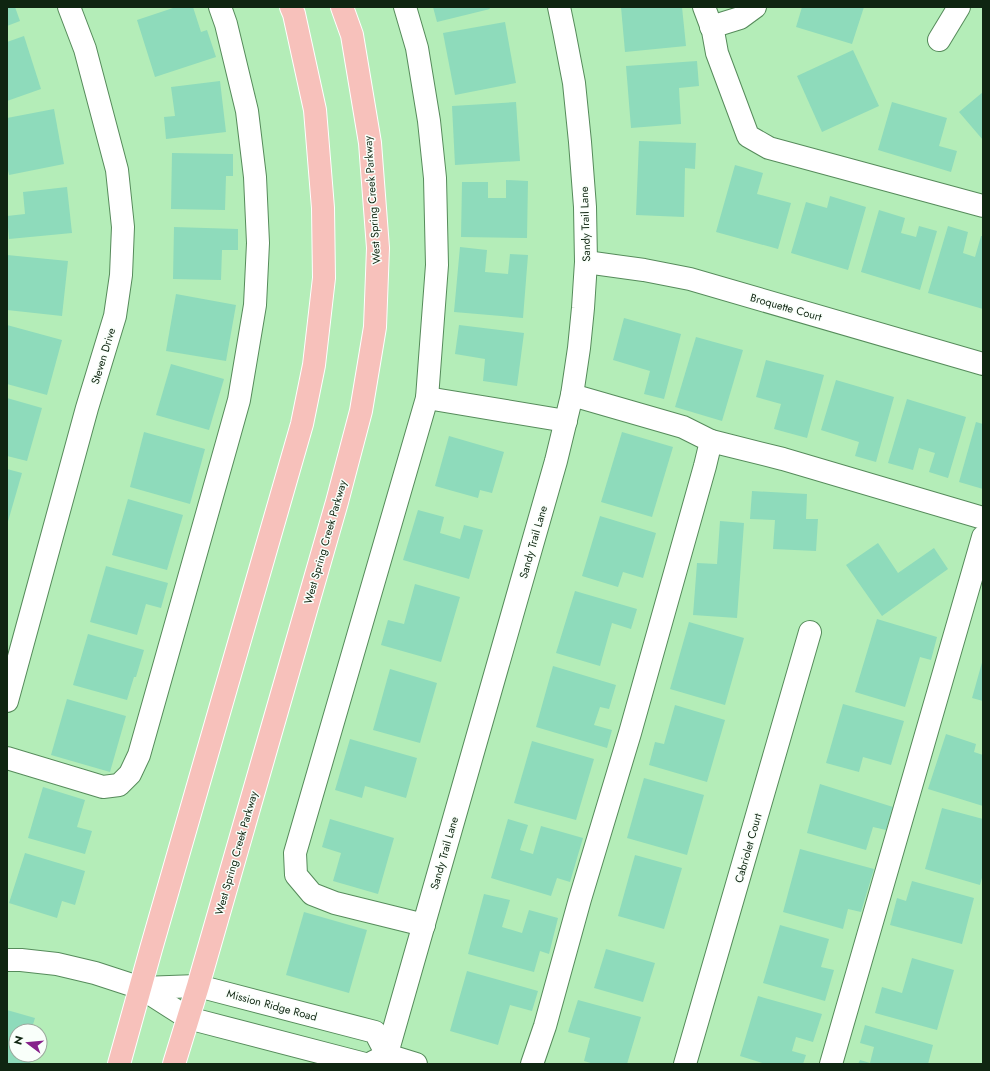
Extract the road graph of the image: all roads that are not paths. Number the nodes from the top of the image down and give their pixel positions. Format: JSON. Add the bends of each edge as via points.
{"nodes":[{"id":1,"x":69,"y":7,"type":"edge"},
{"id":2,"x":220,"y":7,"type":"edge"},
{"id":3,"x":291,"y":7,"type":"edge"},
{"id":4,"x":342,"y":7,"type":"edge"},
{"id":5,"x":405,"y":7,"type":"edge"},
{"id":6,"x":559,"y":7,"type":"edge"},
{"id":7,"x":755,"y":7,"type":"edge"},
{"id":8,"x":959,"y":7,"type":"edge"},
{"id":9,"x":708,"y":17,"type":"edge"},
{"id":10,"x":939,"y":40,"type":"dead end"},
{"id":11,"x":983,"y":206,"type":"edge"},
{"id":12,"x":586,"y":262,"type":"junction"},
{"id":13,"x":983,"y":364,"type":"edge"},
{"id":14,"x":572,"y":395,"type":"junction"},
{"id":15,"x":427,"y":398,"type":"junction"},
{"id":16,"x":566,"y":420,"type":"junction"},
{"id":17,"x":711,"y":441,"type":"junction"},
{"id":18,"x":983,"y":518,"type":"edge"},
{"id":19,"x":983,"y":536,"type":"edge"},
{"id":20,"x":810,"y":632,"type":"dead end"},
{"id":21,"x":7,"y":701,"type":"edge"},
{"id":22,"x":7,"y":758,"type":"edge"},
{"id":23,"x":424,"y":925,"type":"junction"},
{"id":24,"x":7,"y":960,"type":"edge"},
{"id":25,"x":198,"y":986,"type":"junction"},
{"id":26,"x":141,"y":988,"type":"junction"},
{"id":27,"x":188,"y":1018,"type":"junction"},
{"id":28,"x":380,"y":1061,"type":"edge"},
{"id":29,"x":119,"y":1064,"type":"edge"},
{"id":30,"x":174,"y":1064,"type":"edge"},
{"id":31,"x":365,"y":1064,"type":"edge"},
{"id":32,"x":416,"y":1064,"type":"edge"},
{"id":33,"x":532,"y":1064,"type":"edge"},
{"id":34,"x":685,"y":1064,"type":"edge"},
{"id":35,"x":831,"y":1064,"type":"edge"}],
"edges":[{"from":1,"to":21,"type":"street","name":"Steven Drive","via":[[85,49],[117,170],[123,227],[121,275],[115,316],[87,408]]},
{"from":2,"to":22,"type":"street","via":[[247,111],[255,177],[258,243],[255,305],[239,400],[139,755],[130,774],[119,785],[103,787]]},
{"from":3,"to":26,"type":"main road","via":[[315,110],[323,208],[324,278],[314,365],[302,424]]},
{"from":4,"to":25,"type":"main road","name":"West Spring Creek Parkway","via":[[352,35],[370,143],[378,248],[375,326],[361,411],[337,502]]},
{"from":5,"to":15,"type":"street","via":[[417,48],[435,178],[437,266]]},
{"from":6,"to":12,"type":"street","name":"Sandy Trail Lane","via":[[574,83],[580,135]]},
{"from":7,"to":9,"type":"street","via":[[740,18]]},
{"from":8,"to":10,"type":"street"},
{"from":9,"to":11,"type":"street","via":[[717,53],[748,136],[769,148]]},
{"from":12,"to":13,"type":"street","name":"Broquette Court","via":[[690,279]]},
{"from":12,"to":14,"type":"street","name":"Sandy Trail Lane","via":[[583,315]]},
{"from":14,"to":16,"type":"street","name":"Sandy Trail Lane"},
{"from":14,"to":17,"type":"street","via":[[683,427]]},
{"from":15,"to":16,"type":"street"},
{"from":15,"to":23,"type":"street","via":[[295,853],[296,875],[312,894],[335,903]]},
{"from":16,"to":23,"type":"street","name":"Sandy Trail Lane"},
{"from":17,"to":18,"type":"street","via":[[783,459]]},
{"from":17,"to":33,"type":"street","via":[[630,733]]},
{"from":19,"to":35,"type":"street"},
{"from":20,"to":34,"type":"street","name":"Cabriolet Court"},
{"from":23,"to":28,"type":"street","name":"Sandy Trail Lane"},
{"from":24,"to":26,"type":"street","name":"Mission Ridge Road","via":[[57,964]]},
{"from":25,"to":26,"type":"street","name":"Mission Ridge Road"},
{"from":25,"to":27,"type":"main road","name":"West Spring Creek Parkway"},
{"from":25,"to":28,"type":"street","name":"Mission Ridge Road","via":[[375,1032]]},
{"from":26,"to":27,"type":"street","name":"Mission Ridge Road"},
{"from":26,"to":29,"type":"main road"},
{"from":27,"to":30,"type":"main road","name":"West Spring Creek Parkway"},
{"from":27,"to":31,"type":"street","name":"Mission Ridge Road"},
{"from":28,"to":32,"type":"street"}]}
